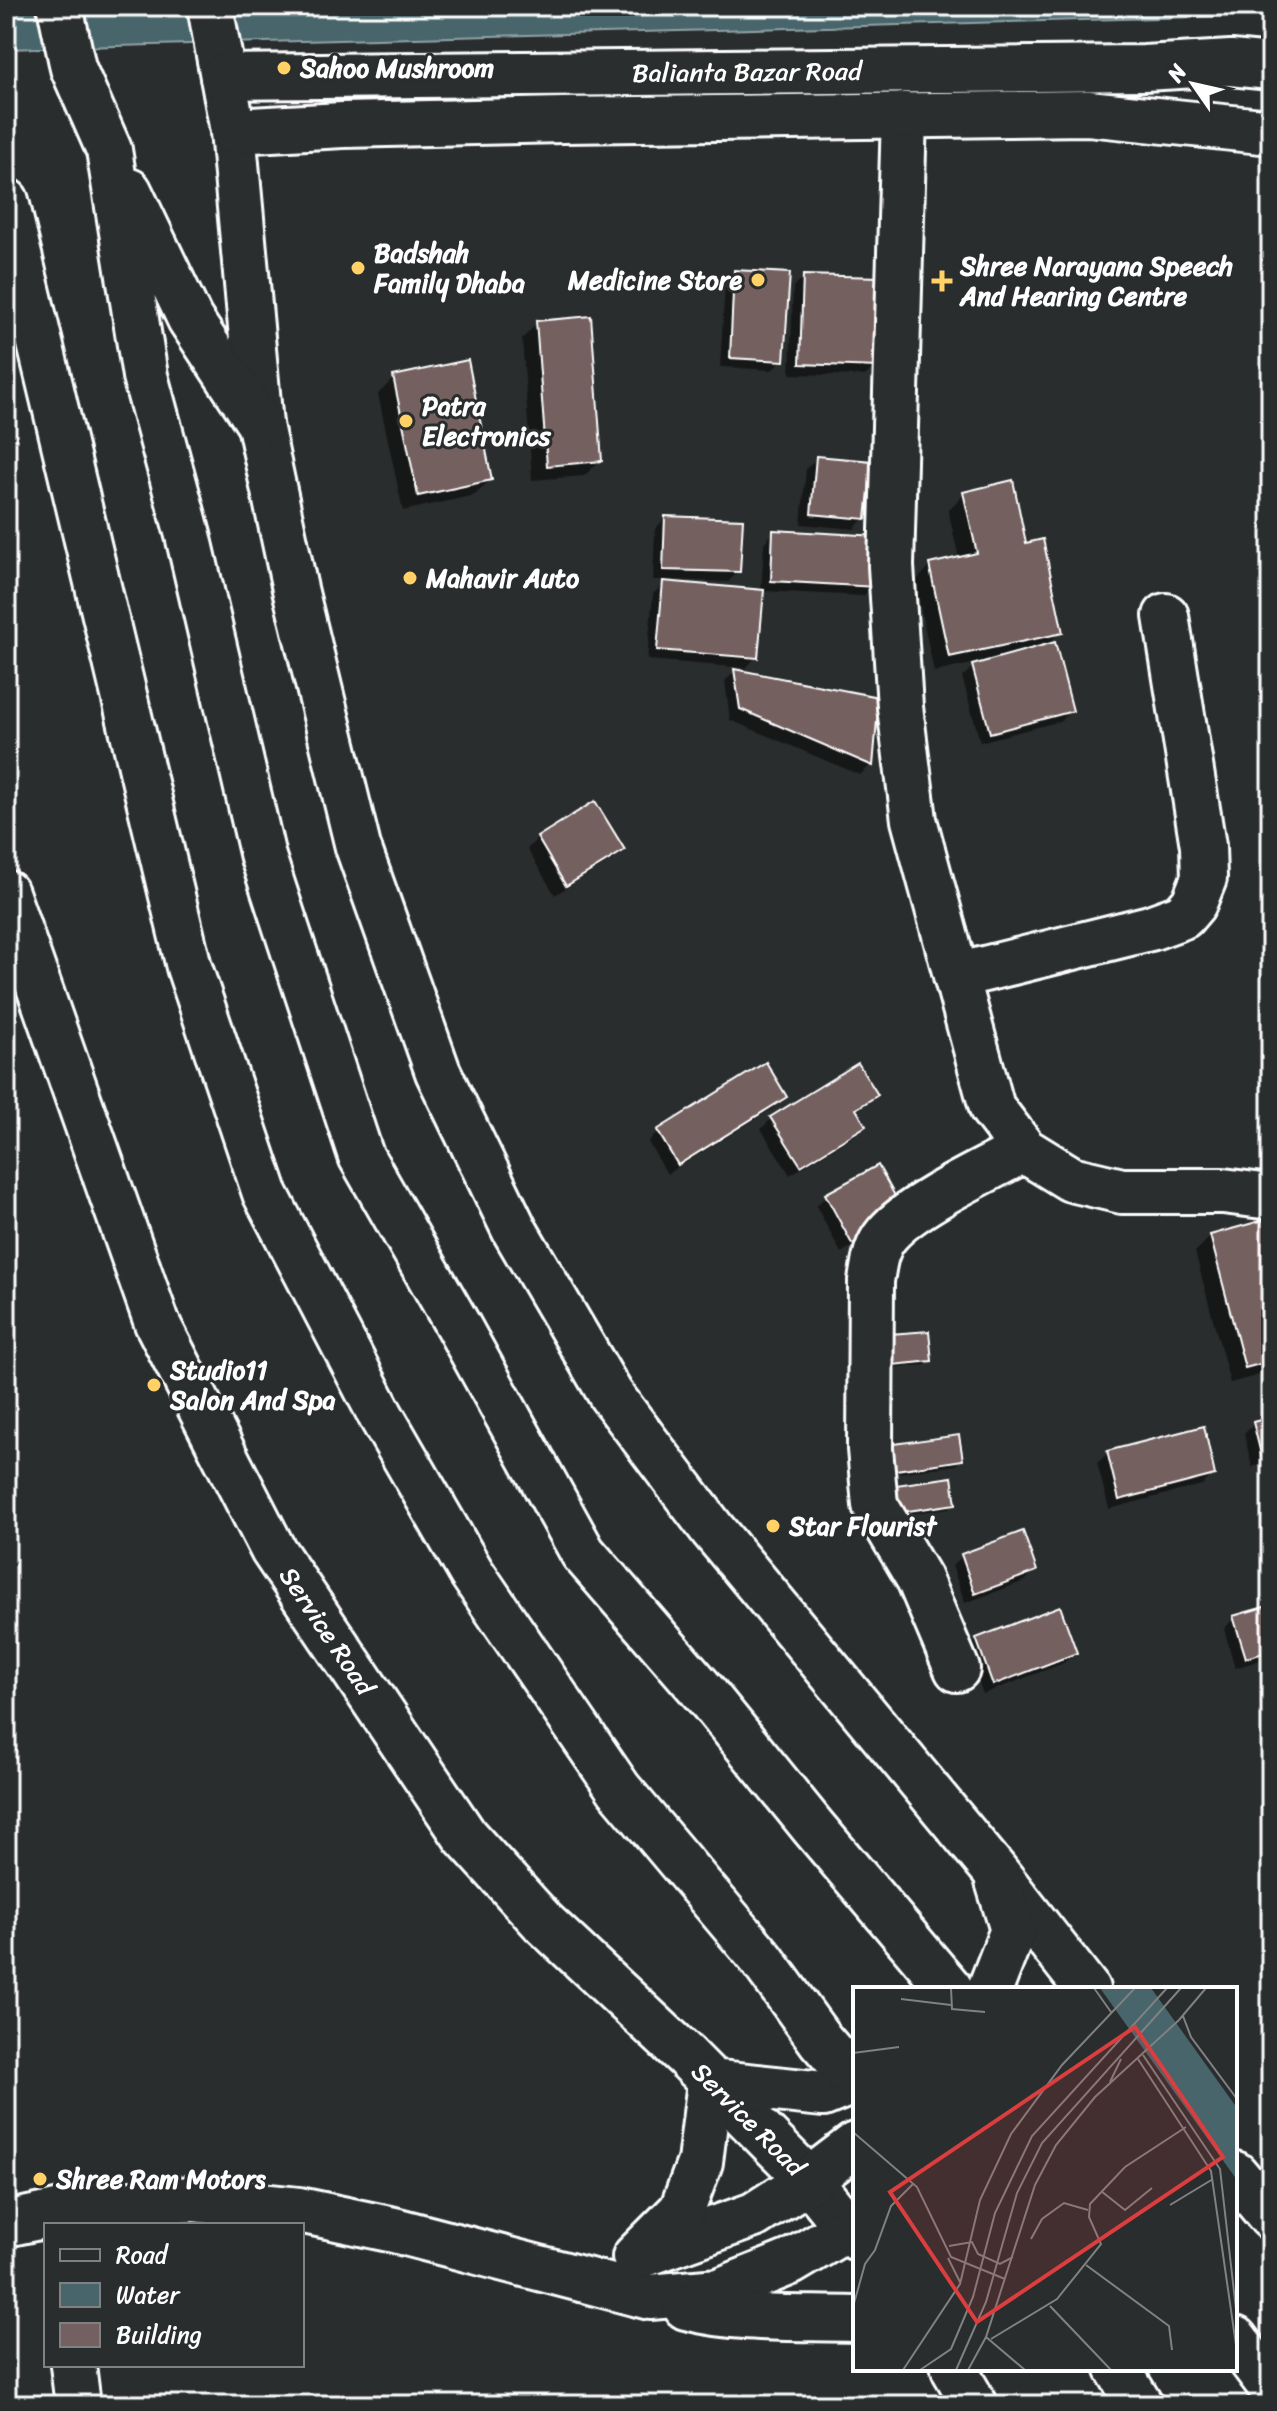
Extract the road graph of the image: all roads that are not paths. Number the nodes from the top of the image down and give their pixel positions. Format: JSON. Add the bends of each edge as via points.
{"nodes":[{"id":1,"x":60,"y":6,"type":"edge"},
{"id":2,"x":210,"y":6,"type":"edge"},
{"id":3,"x":1271,"y":67,"type":"edge"},
{"id":4,"x":221,"y":68,"type":"junction"},
{"id":5,"x":904,"y":115,"type":"junction"},
{"id":6,"x":233,"y":131,"type":"junction"},
{"id":7,"x":1271,"y":132,"type":"edge"},
{"id":8,"x":109,"y":150,"type":"junction"},
{"id":9,"x":6,"y":201,"type":"edge"},
{"id":10,"x":260,"y":425,"type":"junction"},
{"id":11,"x":1166,"y":616,"type":"dead end"},
{"id":12,"x":6,"y":893,"type":"edge"},
{"id":13,"x":956,"y":976,"type":"junction"},
{"id":14,"x":1024,"y":1150,"type":"junction"},
{"id":15,"x":1271,"y":1197,"type":"edge"},
{"id":16,"x":957,"y":1669,"type":"dead end"},
{"id":17,"x":995,"y":1871,"type":"junction"},
{"id":18,"x":1073,"y":1984,"type":"edge"},
{"id":19,"x":948,"y":1987,"type":"edge"},
{"id":20,"x":991,"y":1987,"type":"edge"},
{"id":21,"x":853,"y":2078,"type":"edge"},
{"id":22,"x":853,"y":2081,"type":"edge"},
{"id":23,"x":710,"y":2082,"type":"junction"},
{"id":24,"x":853,"y":2147,"type":"edge"},
{"id":25,"x":1237,"y":2176,"type":"edge"},
{"id":26,"x":809,"y":2180,"type":"junction"},
{"id":27,"x":1271,"y":2217,"type":"edge"},
{"id":28,"x":52,"y":2220,"type":"edge"},
{"id":29,"x":6,"y":2224,"type":"edge"},
{"id":30,"x":853,"y":2230,"type":"edge"},
{"id":31,"x":635,"y":2257,"type":"junction"},
{"id":32,"x":575,"y":2277,"type":"junction"},
{"id":33,"x":650,"y":2297,"type":"junction"},
{"id":34,"x":853,"y":2319,"type":"edge"},
{"id":35,"x":1237,"y":2342,"type":"edge"},
{"id":36,"x":73,"y":2367,"type":"edge"},
{"id":37,"x":955,"y":2371,"type":"edge"},
{"id":38,"x":1119,"y":2371,"type":"edge"},
{"id":39,"x":1271,"y":2387,"type":"edge"},
{"id":40,"x":78,"y":2405,"type":"edge"},
{"id":41,"x":975,"y":2405,"type":"edge"},
{"id":42,"x":1140,"y":2405,"type":"edge"}],
"edges":[{"from":1,"to":8,"type":"main road","via":[[73,68]]},
{"from":2,"to":4,"type":"main road"},
{"from":3,"to":4,"type":"main road","name":"Balianta Bazar Road","via":[[1231,63],[1144,68]]},
{"from":4,"to":6,"type":"main road"},
{"from":5,"to":6,"type":"main road","name":"Balianta Bazar Road"},
{"from":5,"to":7,"type":"main road","name":"Balianta Bazar Road","via":[[1088,113]]},
{"from":5,"to":13,"type":"main road","via":[[891,566],[914,820]]},
{"from":6,"to":10,"type":"main road"},
{"from":8,"to":10,"type":"main road","via":[[190,319]]},
{"from":8,"to":19,"type":"main road","via":[[145,376],[263,857],[361,1156],[583,1553]]},
{"from":9,"to":21,"type":"main road","via":[[189,967],[265,1193],[381,1416],[471,1572],[619,1789]]},
{"from":10,"to":17,"type":"main road","via":[[358,847],[438,1072],[515,1231],[611,1395],[712,1529]]},
{"from":11,"to":13,"type":"main road","via":[[1203,846],[1204,878],[1194,903],[1183,916],[1150,928]]},
{"from":12,"to":23,"type":"main road","name":"Service Road","via":[[157,1323],[273,1550],[465,1836],[543,1922]]},
{"from":13,"to":14,"type":"main road","via":[[992,1108]]},
{"from":14,"to":15,"type":"main road","via":[[1071,1179],[1122,1191],[1223,1191]]},
{"from":14,"to":16,"type":"main road","via":[[914,1210],[886,1234],[875,1255],[871,1281],[875,1505],[919,1579]]},
{"from":17,"to":18,"type":"main road"},
{"from":17,"to":20,"type":"main road","via":[[1013,1930]]},
{"from":22,"to":23,"type":"main road","via":[[823,2094]]},
{"from":23,"to":26,"type":"main road","name":"Service Road"},
{"from":23,"to":31,"type":"main road","via":[[700,2162],[682,2210]]},
{"from":24,"to":26,"type":"main road"},
{"from":25,"to":27,"type":"main road"},
{"from":26,"to":30,"type":"main road","name":"Service Road"},
{"from":26,"to":31,"type":"main road","via":[[754,2215]]},
{"from":28,"to":29,"type":"main road"},
{"from":28,"to":32,"type":"main road","via":[[89,2206],[193,2199],[299,2210]]},
{"from":30,"to":33,"type":"main road","via":[[719,2291]]},
{"from":31,"to":32,"type":"main road"},
{"from":32,"to":33,"type":"main road"},
{"from":33,"to":34,"type":"main road","via":[[704,2312]]},
{"from":35,"to":39,"type":"main road"},
{"from":36,"to":40,"type":"main road"},
{"from":37,"to":41,"type":"main road"},
{"from":38,"to":42,"type":"main road"}]}
